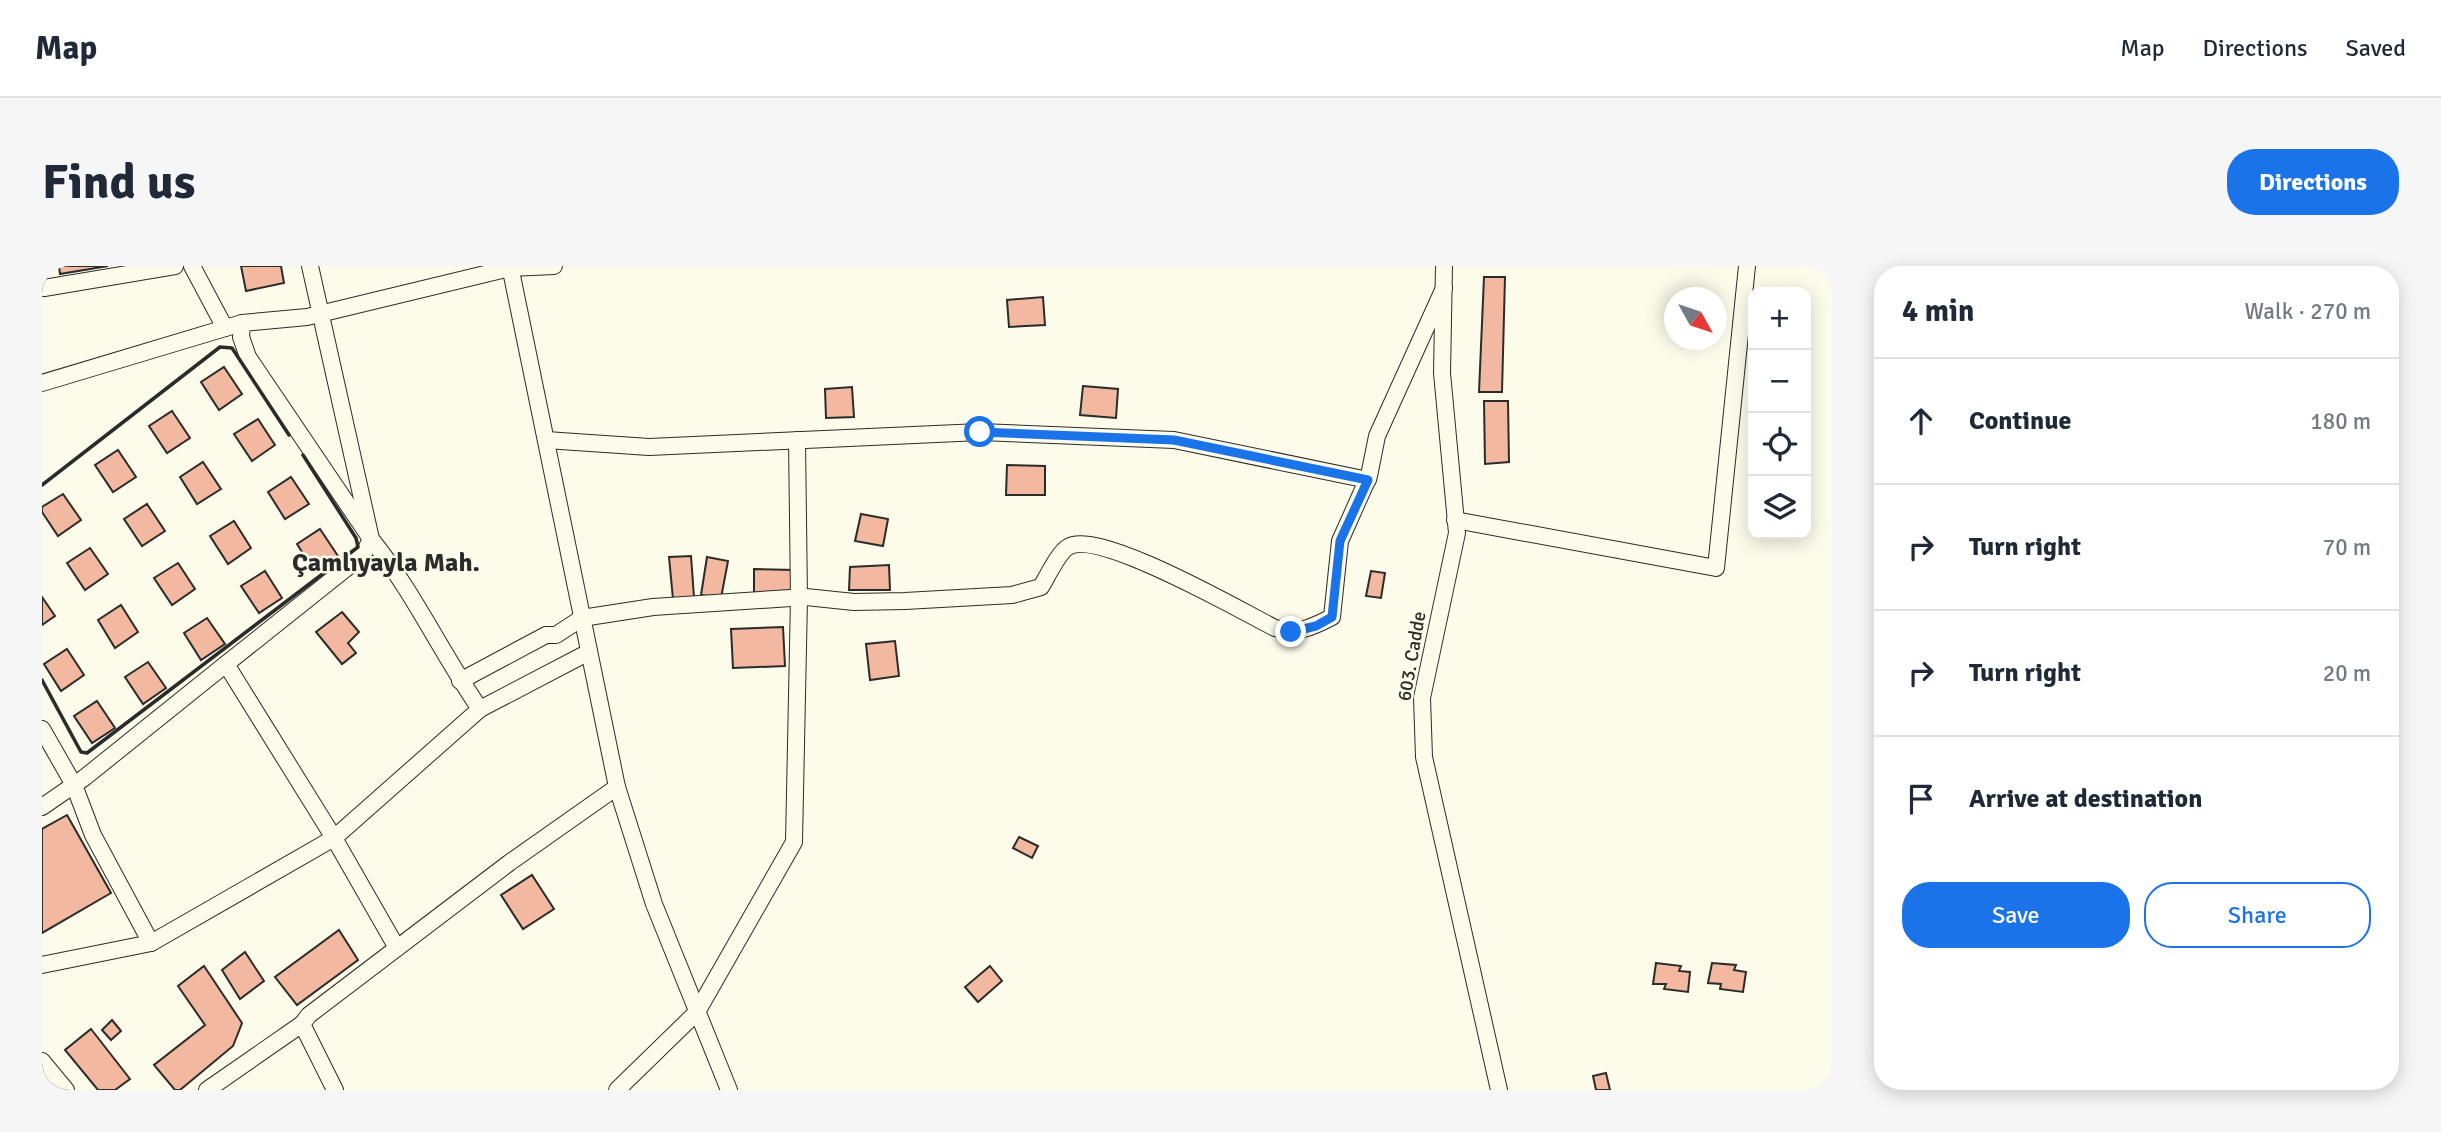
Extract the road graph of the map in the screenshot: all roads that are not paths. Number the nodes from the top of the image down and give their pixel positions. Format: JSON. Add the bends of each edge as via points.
{"nodes":[{"id":1,"x":174,"y":266,"type":"edge"},
{"id":2,"x":192,"y":266,"type":"edge"},
{"id":3,"x":310,"y":266,"type":"edge"},
{"id":4,"x":554,"y":266,"type":"edge"},
{"id":5,"x":1444,"y":266,"type":"edge"},
{"id":6,"x":1740,"y":266,"type":"edge"},
{"id":7,"x":1747,"y":266,"type":"edge"},
{"id":8,"x":510,"y":267,"type":"edge"},
{"id":9,"x":44,"y":288,"type":"dead end"},
{"id":10,"x":1444,"y":288,"type":"junction"},
{"id":11,"x":321,"y":314,"type":"junction"},
{"id":12,"x":242,"y":323,"type":"junction"},
{"id":13,"x":225,"y":328,"type":"junction"},
{"id":14,"x":42,"y":383,"type":"edge"},
{"id":15,"x":546,"y":440,"type":"junction"},
{"id":16,"x":797,"y":440,"type":"junction"},
{"id":17,"x":1368,"y":480,"type":"junction"},
{"id":18,"x":1455,"y":520,"type":"junction"},
{"id":19,"x":371,"y":539,"type":"junction"},
{"id":20,"x":799,"y":598,"type":"junction"},
{"id":21,"x":582,"y":618,"type":"junction"},
{"id":22,"x":589,"y":652,"type":"junction"},
{"id":23,"x":226,"y":664,"type":"junction"},
{"id":24,"x":460,"y":681,"type":"junction"},
{"id":25,"x":480,"y":709,"type":"junction"},
{"id":26,"x":42,"y":729,"type":"edge"},
{"id":27,"x":74,"y":785,"type":"junction"},
{"id":28,"x":617,"y":787,"type":"junction"},
{"id":29,"x":42,"y":807,"type":"edge"},
{"id":30,"x":334,"y":838,"type":"junction"},
{"id":31,"x":151,"y":943,"type":"junction"},
{"id":32,"x":397,"y":948,"type":"junction"},
{"id":33,"x":42,"y":965,"type":"edge"},
{"id":34,"x":698,"y":1013,"type":"junction"},
{"id":35,"x":302,"y":1024,"type":"junction"},
{"id":36,"x":42,"y":1061,"type":"edge"},
{"id":37,"x":66,"y":1090,"type":"edge"},
{"id":38,"x":207,"y":1090,"type":"edge"},
{"id":39,"x":335,"y":1090,"type":"edge"},
{"id":40,"x":617,"y":1090,"type":"edge"},
{"id":41,"x":729,"y":1090,"type":"edge"},
{"id":42,"x":1499,"y":1090,"type":"edge"}],
"edges":[{"from":1,"to":9,"type":"street"},
{"from":2,"to":13,"type":"street"},
{"from":3,"to":11,"type":"street"},
{"from":4,"to":8,"type":"street"},
{"from":5,"to":10,"type":"street","name":"603. Cadde"},
{"from":6,"to":7,"type":"street"},
{"from":7,"to":18,"type":"street","via":[[1716,568]]},
{"from":8,"to":11,"type":"street"},
{"from":8,"to":15,"type":"street"},
{"from":10,"to":17,"type":"street","via":[[1377,436]]},
{"from":10,"to":18,"type":"street","name":"603. Cadde","via":[[1442,373]]},
{"from":11,"to":12,"type":"street"},
{"from":11,"to":19,"type":"street"},
{"from":12,"to":13,"type":"street"},
{"from":12,"to":19,"type":"street","via":[[248,357]]},
{"from":13,"to":14,"type":"street"},
{"from":15,"to":16,"type":"street","via":[[649,447]]},
{"from":15,"to":21,"type":"street"},
{"from":16,"to":17,"type":"street","via":[[980,432],[1174,440]]},
{"from":16,"to":20,"type":"street"},
{"from":17,"to":20,"type":"street","via":[[1340,541],[1332,617],[1291,632],[1157,567],[1094,544],[1066,548],[1041,587],[1012,595],[854,602]]},
{"from":18,"to":42,"type":"street","name":"603. Cadde","via":[[1457,533],[1422,698],[1423,757]]},
{"from":19,"to":23,"type":"street","via":[[363,555]]},
{"from":19,"to":24,"type":"street"},
{"from":20,"to":21,"type":"street","via":[[653,607]]},
{"from":20,"to":34,"type":"street","via":[[794,842]]},
{"from":21,"to":22,"type":"street"},
{"from":21,"to":24,"type":"street"},
{"from":22,"to":25,"type":"street"},
{"from":22,"to":28,"type":"street"},
{"from":23,"to":27,"type":"street"},
{"from":23,"to":30,"type":"street"},
{"from":24,"to":25,"type":"street"},
{"from":25,"to":30,"type":"street"},
{"from":26,"to":27,"type":"street"},
{"from":27,"to":29,"type":"street"},
{"from":27,"to":31,"type":"street","via":[[93,835]]},
{"from":28,"to":32,"type":"street"},
{"from":28,"to":34,"type":"street","via":[[654,904]]},
{"from":30,"to":31,"type":"street"},
{"from":30,"to":32,"type":"street"},
{"from":31,"to":33,"type":"street"},
{"from":32,"to":35,"type":"street"},
{"from":34,"to":40,"type":"street"},
{"from":34,"to":41,"type":"street"},
{"from":35,"to":38,"type":"street"},
{"from":35,"to":39,"type":"street"},
{"from":36,"to":37,"type":"street"}]}
